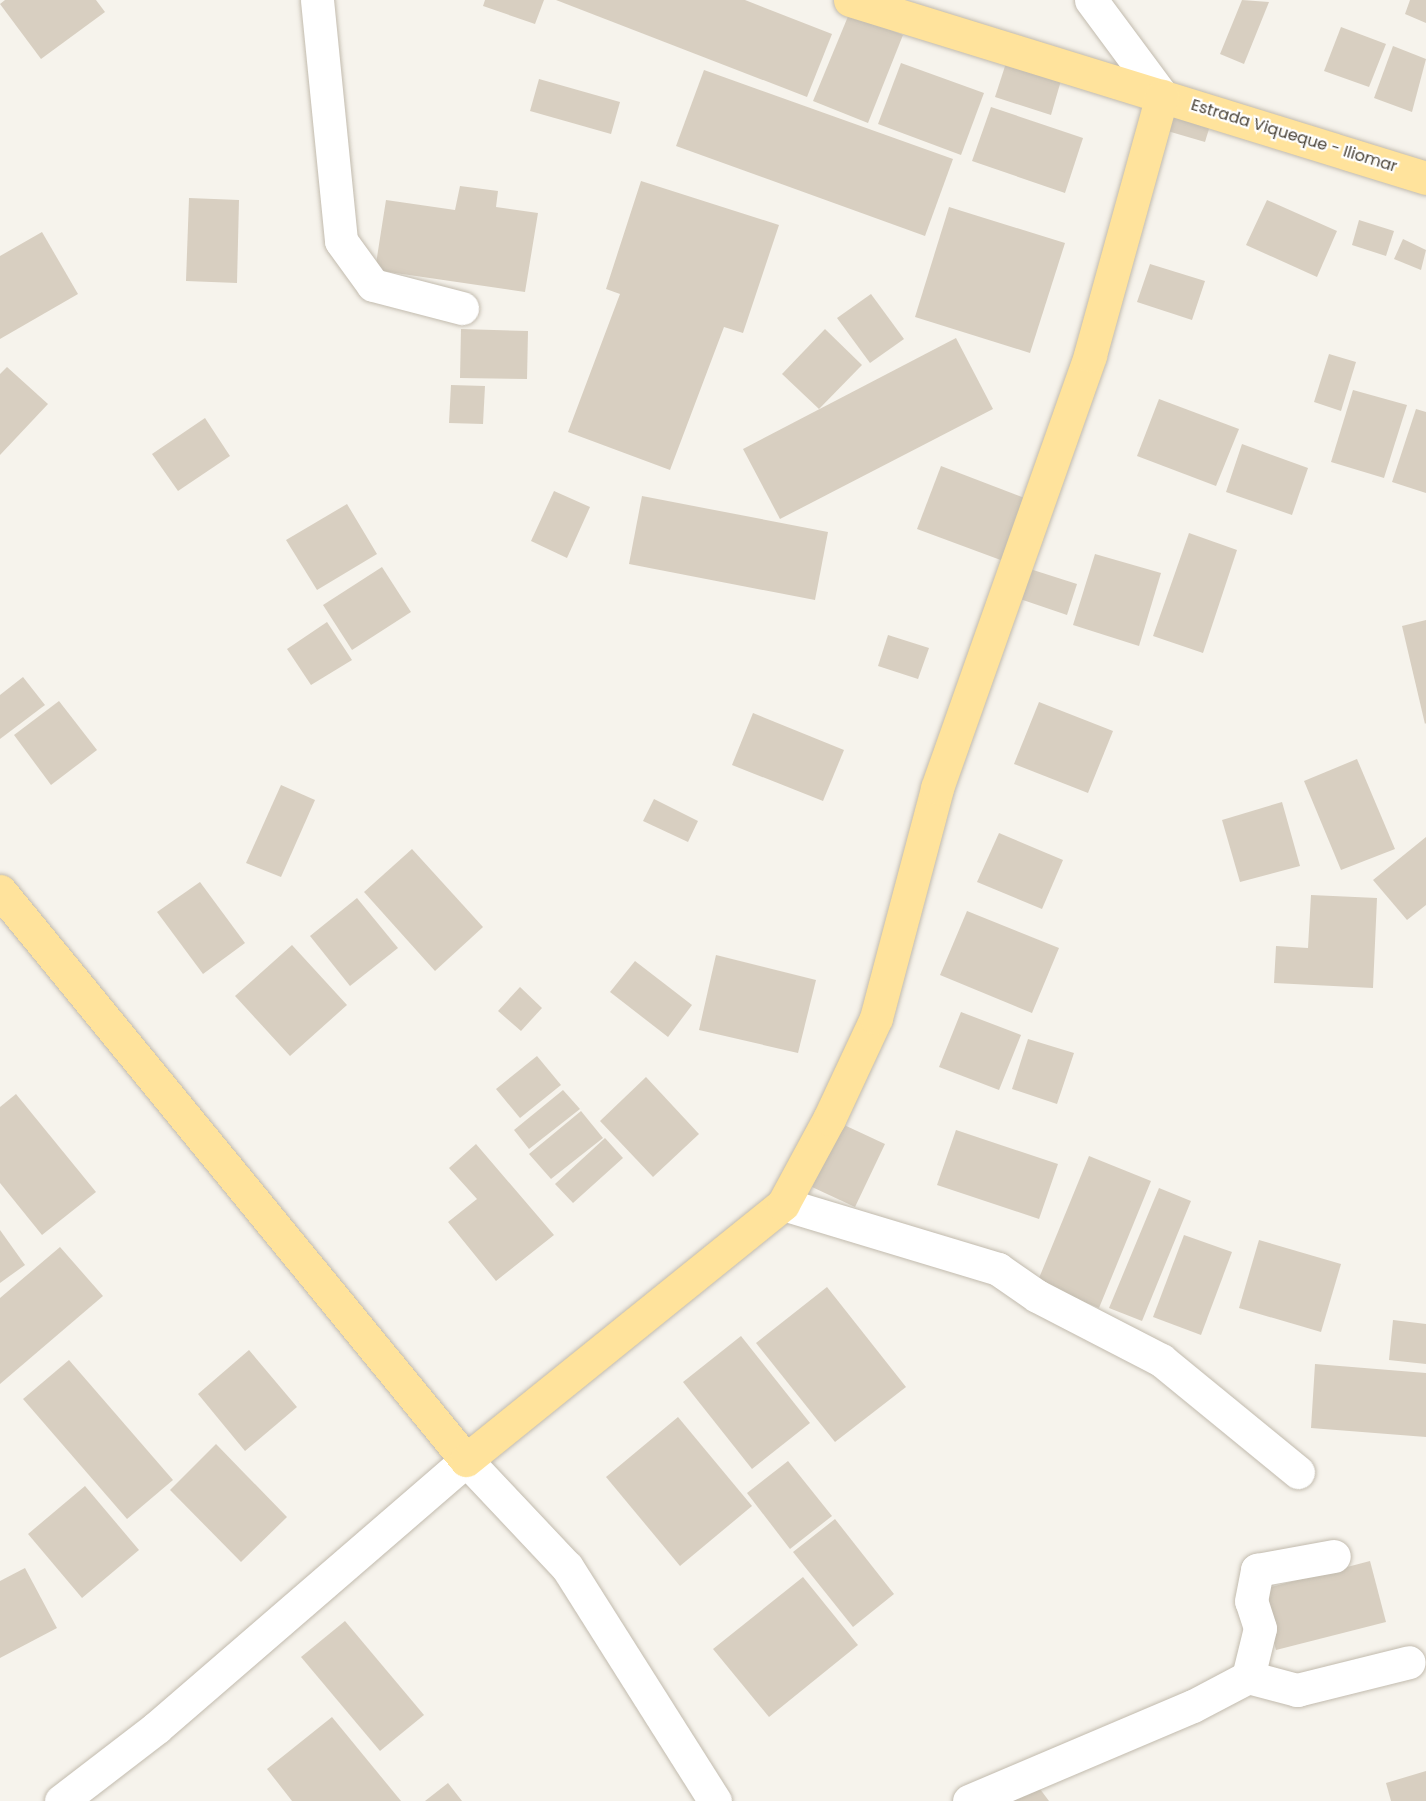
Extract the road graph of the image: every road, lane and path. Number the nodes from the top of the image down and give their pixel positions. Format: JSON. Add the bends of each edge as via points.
{"nodes":[{"id":1,"x":316,"y":0,"type":"edge"},
{"id":2,"x":850,"y":0,"type":"edge"},
{"id":3,"x":1091,"y":0,"type":"edge"},
{"id":4,"x":1162,"y":96,"type":"junction"},
{"id":5,"x":1426,"y":178,"type":"edge"},
{"id":6,"x":462,"y":308,"type":"dead end"},
{"id":7,"x":0,"y":891,"type":"edge"},
{"id":8,"x":783,"y":1204,"type":"junction"},
{"id":9,"x":466,"y":1460,"type":"junction"},
{"id":10,"x":1298,"y":1472,"type":"dead end"},
{"id":11,"x":1334,"y":1556,"type":"dead end"},
{"id":12,"x":1410,"y":1662,"type":"dead end"},
{"id":13,"x":1248,"y":1677,"type":"junction"},
{"id":14,"x":61,"y":1801,"type":"edge"},
{"id":15,"x":715,"y":1801,"type":"edge"},
{"id":16,"x":969,"y":1801,"type":"edge"}],
"edges":[{"from":1,"to":6,"type":"street","via":[[341,241],[373,285]]},
{"from":2,"to":4,"type":"main road","name":"Estrada Viqueque - Iliomar"},
{"from":3,"to":4,"type":"street"},
{"from":4,"to":5,"type":"main road","name":"Estrada Viqueque - Iliomar"},
{"from":4,"to":8,"type":"main road","via":[[1090,355],[937,788],[876,1018]]},
{"from":7,"to":9,"type":"main road"},
{"from":8,"to":9,"type":"main road"},
{"from":8,"to":10,"type":"street","via":[[998,1269],[1161,1360]]},
{"from":9,"to":14,"type":"street","via":[[156,1728]]},
{"from":9,"to":15,"type":"street","via":[[567,1567]]},
{"from":11,"to":13,"type":"street","via":[[1257,1570],[1251,1601],[1260,1628]]},
{"from":12,"to":13,"type":"street","via":[[1297,1690]]},
{"from":13,"to":16,"type":"street","via":[[1193,1706]]}]}
